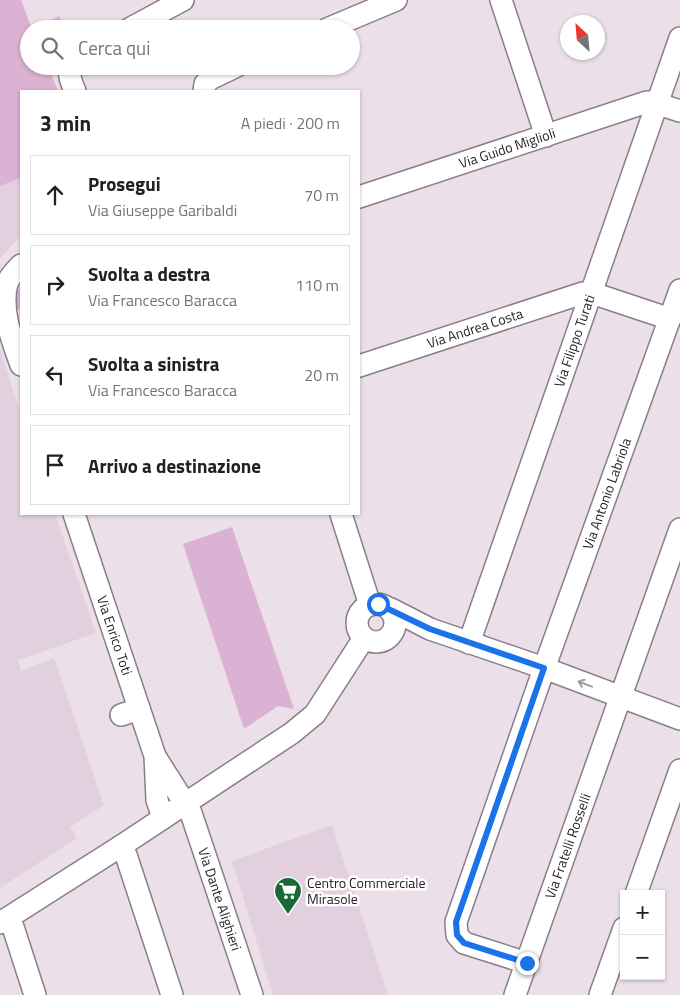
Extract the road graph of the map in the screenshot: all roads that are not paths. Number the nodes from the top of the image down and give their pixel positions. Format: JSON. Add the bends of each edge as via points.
{"nodes":[{"id":1,"x":396,"y":0,"type":"edge"},
{"id":2,"x":501,"y":0,"type":"edge"},
{"id":3,"x":176,"y":2,"type":"edge"},
{"id":4,"x":145,"y":20,"type":"edge"},
{"id":5,"x":348,"y":20,"type":"edge"},
{"id":6,"x":680,"y":38,"type":"edge"},
{"id":7,"x":70,"y":75,"type":"edge"},
{"id":8,"x":218,"y":75,"type":"edge"},
{"id":9,"x":205,"y":88,"type":"edge"},
{"id":10,"x":75,"y":90,"type":"edge"},
{"id":11,"x":657,"y":103,"type":"junction"},
{"id":12,"x":680,"y":111,"type":"edge"},
{"id":13,"x":546,"y":136,"type":"junction"},
{"id":14,"x":360,"y":197,"type":"edge"},
{"id":15,"x":20,"y":266,"type":"edge"},
{"id":16,"x":680,"y":290,"type":"edge"},
{"id":17,"x":592,"y":293,"type":"junction"},
{"id":18,"x":670,"y":319,"type":"junction"},
{"id":19,"x":20,"y":363,"type":"edge"},
{"id":20,"x":360,"y":366,"type":"edge"},
{"id":21,"x":74,"y":515,"type":"edge"},
{"id":22,"x":341,"y":515,"type":"edge"},
{"id":23,"x":680,"y":529,"type":"edge"},
{"id":24,"x":380,"y":607,"type":"junction"},
{"id":25,"x":364,"y":638,"type":"junction"},
{"id":26,"x":469,"y":643,"type":"junction"},
{"id":27,"x":544,"y":668,"type":"junction"},
{"id":28,"x":620,"y":697,"type":"junction"},
{"id":29,"x":680,"y":719,"type":"edge"},
{"id":30,"x":155,"y":756,"type":"junction"},
{"id":31,"x":680,"y":770,"type":"edge"},
{"id":32,"x":186,"y":804,"type":"junction"},
{"id":33,"x":163,"y":818,"type":"junction"},
{"id":34,"x":121,"y":846,"type":"junction"},
{"id":35,"x":637,"y":890,"type":"edge"},
{"id":36,"x":4,"y":921,"type":"edge"},
{"id":37,"x":621,"y":935,"type":"edge"},
{"id":38,"x":527,"y":963,"type":"junction"},
{"id":39,"x":35,"y":995,"type":"edge"},
{"id":40,"x":172,"y":995,"type":"edge"},
{"id":41,"x":252,"y":995,"type":"edge"},
{"id":42,"x":515,"y":995,"type":"edge"},
{"id":43,"x":600,"y":995,"type":"edge"}],
"edges":[{"from":1,"to":5,"type":"street"},
{"from":2,"to":13,"type":"street"},
{"from":3,"to":4,"type":"street"},
{"from":6,"to":11,"type":"street","name":"Via Filippo Turati"},
{"from":7,"to":10,"type":"street"},
{"from":8,"to":9,"type":"street","via":[[210,79]]},
{"from":11,"to":12,"type":"street"},
{"from":11,"to":13,"type":"street","name":"Via Guido Miglioli","via":[[647,102]]},
{"from":11,"to":17,"type":"street","name":"Via Filippo Turati"},
{"from":13,"to":14,"type":"street","name":"Via Guido Miglioli"},
{"from":15,"to":19,"type":"street","via":[[7,281],[2,310]]},
{"from":16,"to":18,"type":"street","name":"Via Antonio Labriola"},
{"from":17,"to":18,"type":"street"},
{"from":17,"to":20,"type":"street","name":"Via Andrea Costa","via":[[569,297]]},
{"from":17,"to":26,"type":"street","name":"Via Filippo Turati"},
{"from":18,"to":27,"type":"street","name":"Via Antonio Labriola"},
{"from":21,"to":30,"type":"street","name":"Via Enrico Toti","via":[[102,595],[130,712]]},
{"from":22,"to":24,"type":"street"},
{"from":23,"to":28,"type":"street","name":"Via Fratelli Rosselli"},
{"from":24,"to":25,"type":"street","via":[[361,610],[358,630]]},
{"from":24,"to":25,"type":"street","via":[[395,620],[394,631],[382,641]]},
{"from":24,"to":26,"type":"street"},
{"from":25,"to":32,"type":"street","via":[[315,714]]},
{"from":26,"to":27,"type":"street"},
{"from":28,"to":27,"type":"street","one_way":true},
{"from":27,"to":38,"type":"street","name":"Via Antonio Labriola","via":[[456,922],[457,935],[464,943]]},
{"from":28,"to":29,"type":"street"},
{"from":28,"to":38,"type":"street","name":"Via Fratelli Rosselli"},
{"from":30,"to":32,"type":"street","name":"Via Enrico Toti"},
{"from":30,"to":33,"type":"street","name":"Via Enrico Toti","via":[[157,800]]},
{"from":31,"to":35,"type":"street"},
{"from":32,"to":33,"type":"street"},
{"from":32,"to":41,"type":"street","name":"Via Dante Alighieri"},
{"from":33,"to":34,"type":"street"},
{"from":34,"to":36,"type":"street"},
{"from":34,"to":40,"type":"street"},
{"from":36,"to":39,"type":"street","via":[[13,927]]},
{"from":37,"to":43,"type":"street"},
{"from":38,"to":42,"type":"street","name":"Via Fratelli Rosselli"}]}
